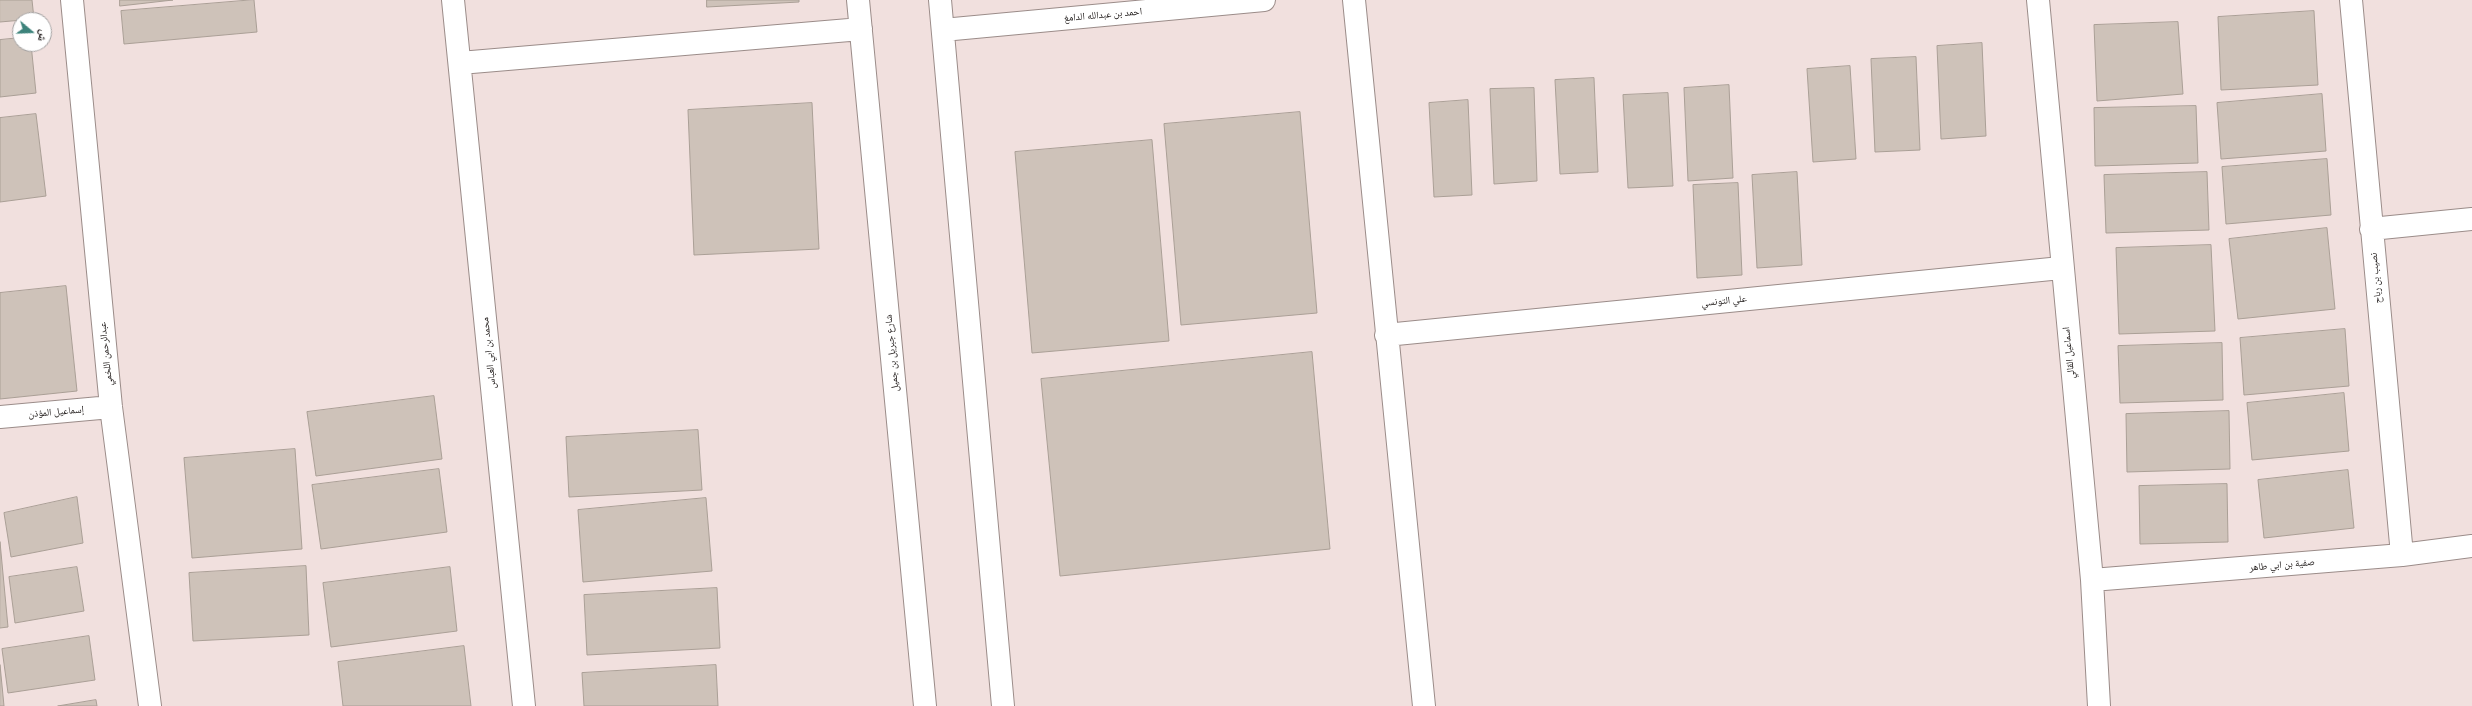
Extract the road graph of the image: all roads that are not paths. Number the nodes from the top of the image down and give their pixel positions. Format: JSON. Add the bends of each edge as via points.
{"nodes":[{"id":1,"x":72,"y":0,"type":"edge"},
{"id":2,"x":453,"y":0,"type":"edge"},
{"id":3,"x":858,"y":0,"type":"edge"},
{"id":4,"x":940,"y":0,"type":"edge"},
{"id":5,"x":1264,"y":0,"type":"edge"},
{"id":6,"x":1354,"y":0,"type":"edge"},
{"id":7,"x":2038,"y":0,"type":"edge"},
{"id":8,"x":2351,"y":0,"type":"edge"},
{"id":9,"x":861,"y":29,"type":"junction"},
{"id":10,"x":942,"y":30,"type":"junction"},
{"id":11,"x":460,"y":63,"type":"junction"},
{"id":12,"x":2472,"y":220,"type":"edge"},
{"id":13,"x":2371,"y":229,"type":"junction"},
{"id":14,"x":2061,"y":268,"type":"junction"},
{"id":15,"x":1386,"y":335,"type":"junction"},
{"id":16,"x":112,"y":407,"type":"junction"},
{"id":17,"x":0,"y":417,"type":"edge"},
{"id":18,"x":2472,"y":546,"type":"edge"},
{"id":19,"x":2402,"y":555,"type":"junction"},
{"id":20,"x":2092,"y":580,"type":"junction"},
{"id":21,"x":150,"y":706,"type":"edge"},
{"id":22,"x":524,"y":706,"type":"edge"},
{"id":23,"x":925,"y":706,"type":"edge"},
{"id":24,"x":1003,"y":706,"type":"edge"},
{"id":25,"x":1424,"y":706,"type":"edge"},
{"id":26,"x":2099,"y":706,"type":"edge"}],
"edges":[{"from":1,"to":16,"type":"street","name":"عبدالرحمن اللخمي"},
{"from":2,"to":11,"type":"street","name":"محمد بن ابي العباس"},
{"from":3,"to":9,"type":"street","name":"شارع جبريل بن جميل"},
{"from":4,"to":10,"type":"street"},
{"from":5,"to":10,"type":"street","name":"احمد بن عبدالله الدامغ"},
{"from":6,"to":15,"type":"street"},
{"from":7,"to":14,"type":"street","name":"اسماعيل القالي"},
{"from":8,"to":13,"type":"street","name":"نصيب بن رباح"},
{"from":9,"to":11,"type":"street"},
{"from":9,"to":23,"type":"street","name":"شارع جبريل بن جميل"},
{"from":10,"to":24,"type":"street"},
{"from":11,"to":22,"type":"street","name":"محمد بن ابي العباس"},
{"from":12,"to":13,"type":"street"},
{"from":13,"to":19,"type":"street","name":"نصيب بن رباح"},
{"from":14,"to":15,"type":"street","name":"علي التونسي"},
{"from":14,"to":20,"type":"street","name":"اسماعيل القالي"},
{"from":15,"to":25,"type":"street"},
{"from":16,"to":17,"type":"street","name":"إسماعيل المؤذن"},
{"from":16,"to":21,"type":"street","name":"عبدالرحمن اللخمي"},
{"from":18,"to":19,"type":"street","name":"صفية بن ابي طاهر"},
{"from":19,"to":20,"type":"street","name":"صفية بن ابي طاهر"},
{"from":20,"to":26,"type":"street","name":"اسماعيل القالي"}]}
